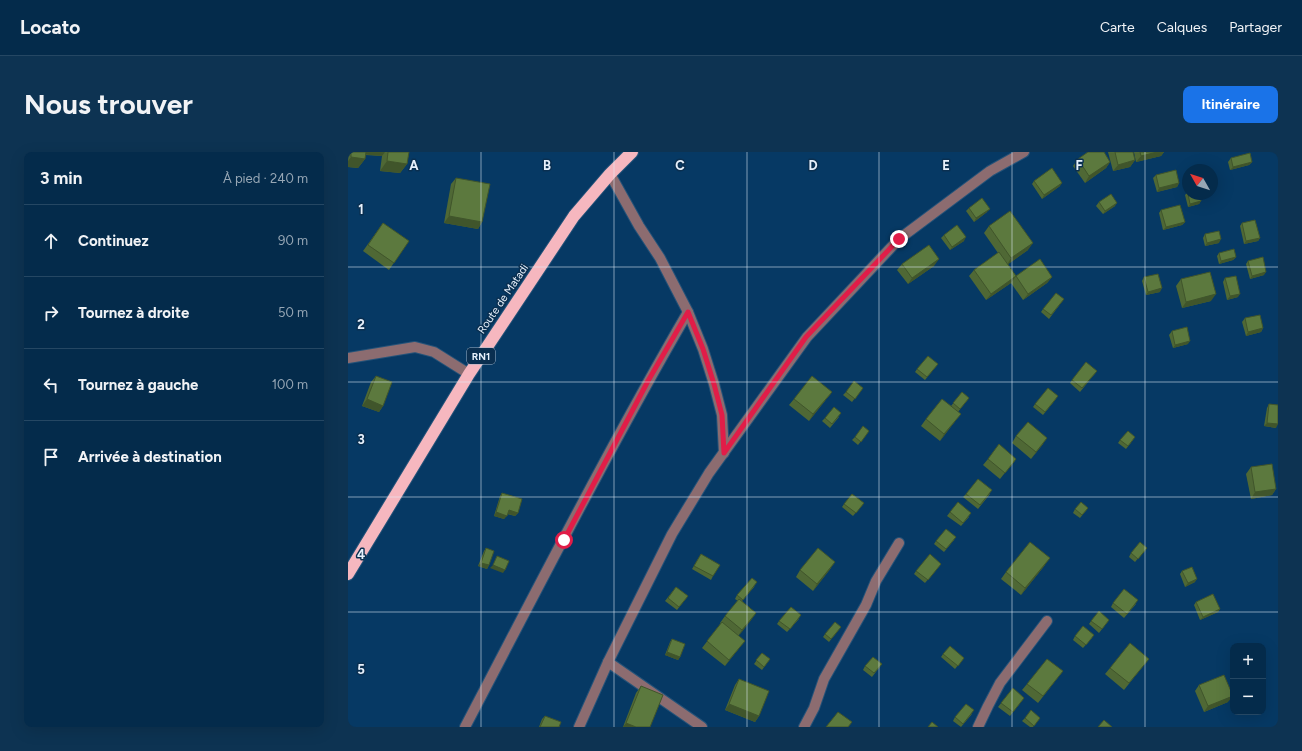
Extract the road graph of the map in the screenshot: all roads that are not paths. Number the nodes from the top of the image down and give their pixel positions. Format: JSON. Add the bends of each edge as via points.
{"nodes":[{"id":1,"x":632,"y":152,"type":"edge"},
{"id":2,"x":1024,"y":152,"type":"edge"},
{"id":3,"x":610,"y":174,"type":"junction"},
{"id":4,"x":688,"y":312,"type":"junction"},
{"id":5,"x":348,"y":358,"type":"edge"},
{"id":6,"x":469,"y":374,"type":"junction"},
{"id":7,"x":724,"y":453,"type":"junction"},
{"id":8,"x":899,"y":542,"type":"dead end"},
{"id":9,"x":348,"y":574,"type":"edge"},
{"id":10,"x":1047,"y":621,"type":"dead end"},
{"id":11,"x":608,"y":662,"type":"junction"},
{"id":12,"x":465,"y":727,"type":"edge"},
{"id":13,"x":579,"y":727,"type":"edge"},
{"id":14,"x":702,"y":727,"type":"edge"},
{"id":15,"x":804,"y":727,"type":"edge"},
{"id":16,"x":978,"y":727,"type":"edge"}],
"edges":[{"from":1,"to":3,"type":"highway","name":"Route de Matadi","number":"RN1"},
{"from":2,"to":7,"type":"street","via":[[990,171],[899,239],[806,337]]},
{"from":3,"to":4,"type":"street","via":[[660,258]]},
{"from":3,"to":6,"type":"highway","name":"Route de Matadi","number":"RN1","via":[[574,216]]},
{"from":4,"to":7,"type":"street","via":[[703,349],[722,415]]},
{"from":4,"to":12,"type":"street","via":[[648,381]]},
{"from":5,"to":6,"type":"street","via":[[414,348],[434,352]]},
{"from":6,"to":9,"type":"highway","name":"Route de Matadi","number":"RN1"},
{"from":7,"to":11,"type":"street","via":[[672,534]]},
{"from":8,"to":15,"type":"street","via":[[824,679]]},
{"from":10,"to":16,"type":"street","via":[[1000,683]]},
{"from":11,"to":13,"type":"street"},
{"from":11,"to":14,"type":"street"}]}
